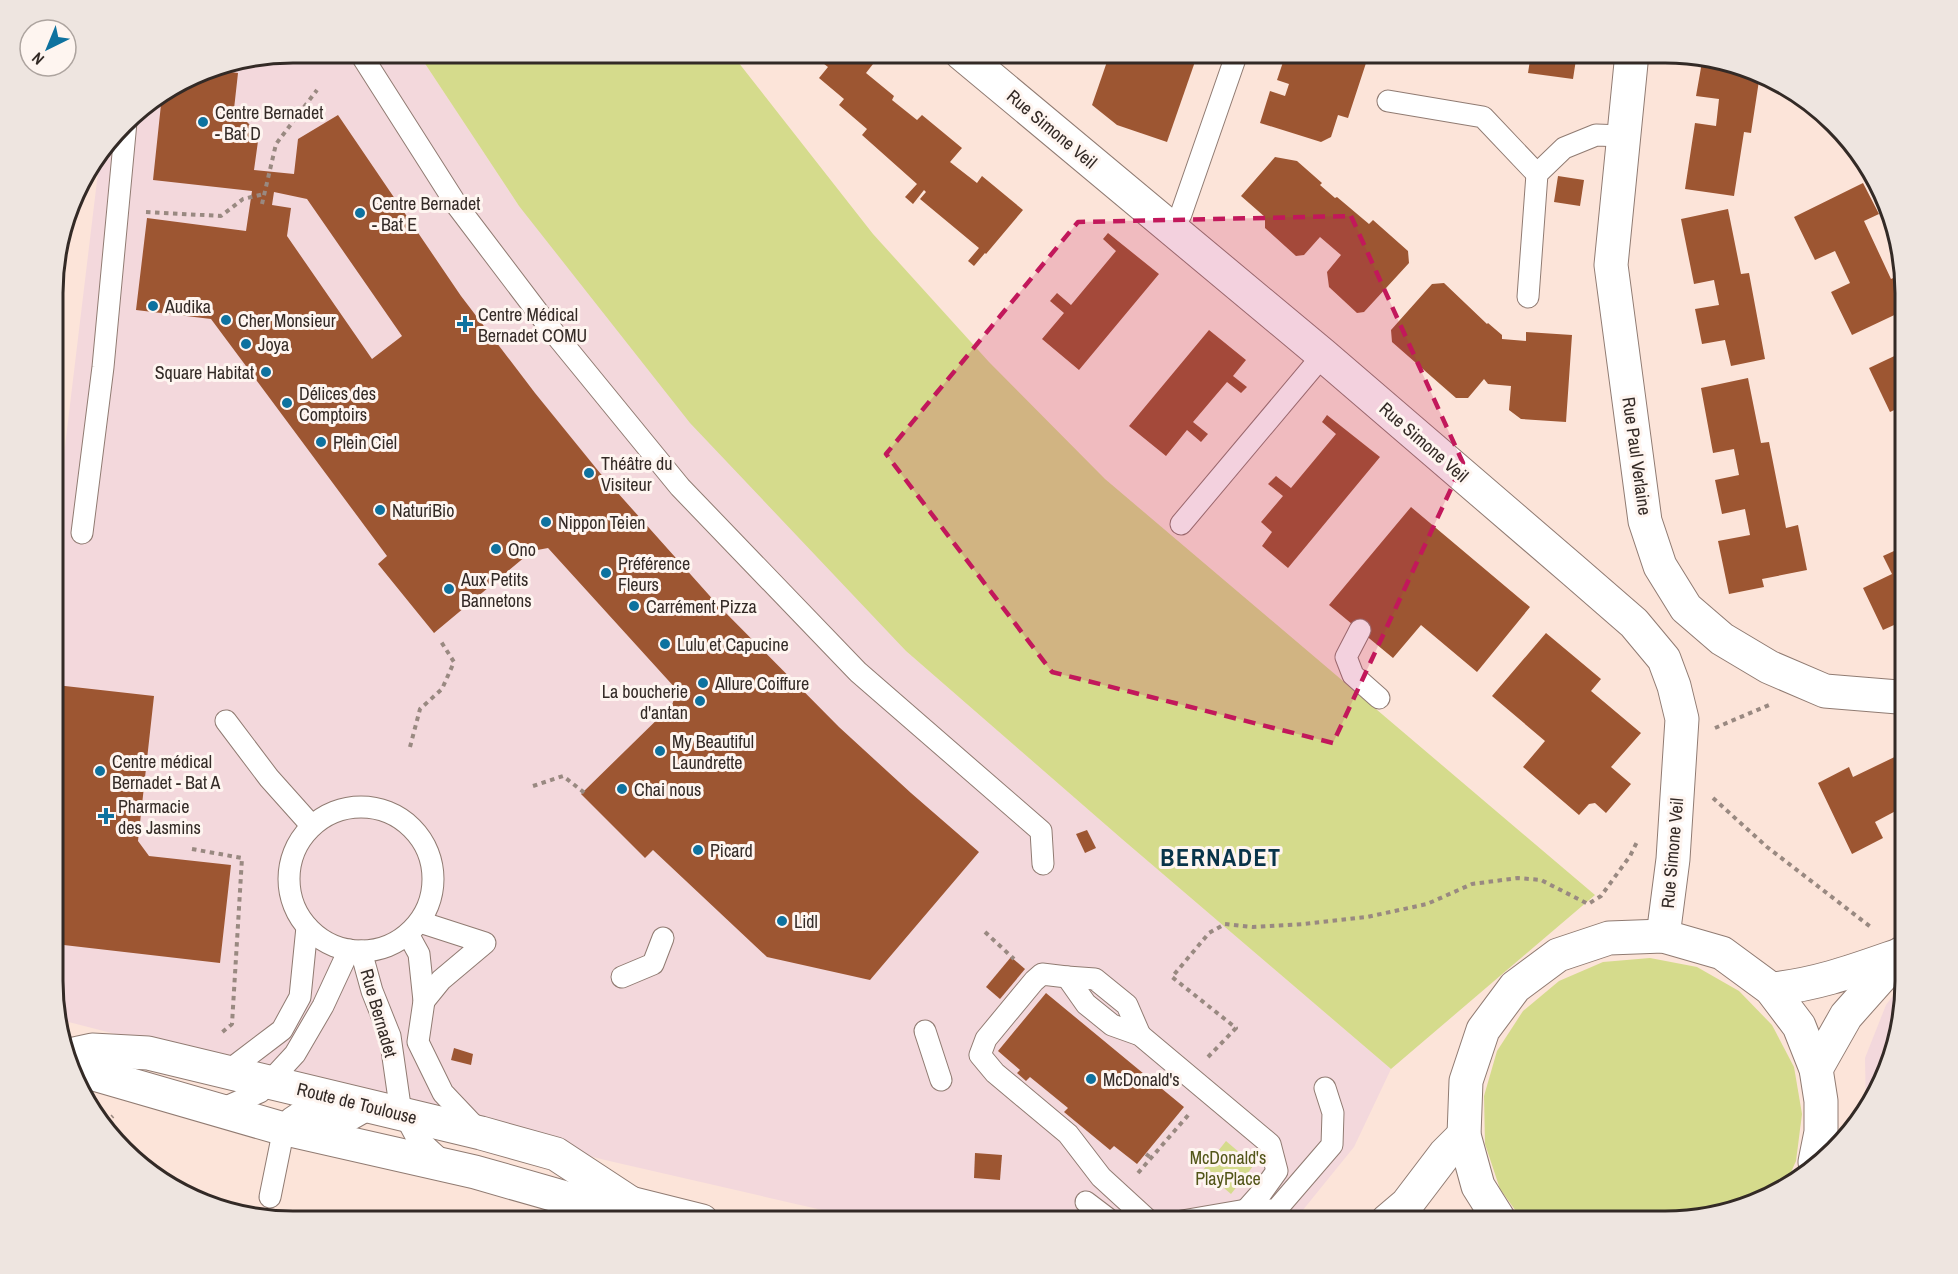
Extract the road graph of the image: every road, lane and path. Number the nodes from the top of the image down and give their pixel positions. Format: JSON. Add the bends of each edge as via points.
{"nodes":[{"id":1,"x":367,"y":63,"type":"edge"},
{"id":2,"x":974,"y":63,"type":"edge"},
{"id":3,"x":1233,"y":63,"type":"edge"},
{"id":4,"x":1631,"y":63,"type":"edge"},
{"id":5,"x":317,"y":90,"type":"dead end"},
{"id":6,"x":1388,"y":101,"type":"dead end"},
{"id":7,"x":125,"y":136,"type":"edge"},
{"id":8,"x":1623,"y":136,"type":"junction"},
{"id":9,"x":1537,"y":174,"type":"junction"},
{"id":10,"x":264,"y":194,"type":"junction"},
{"id":11,"x":262,"y":204,"type":"dead end"},
{"id":12,"x":142,"y":211,"type":"dead end"},
{"id":13,"x":1172,"y":230,"type":"junction"},
{"id":14,"x":1528,"y":297,"type":"dead end"},
{"id":15,"x":1323,"y":355,"type":"junction"},
{"id":16,"x":1181,"y":524,"type":"dead end"},
{"id":17,"x":82,"y":534,"type":"dead end"},
{"id":18,"x":1360,"y":630,"type":"dead end"},
{"id":19,"x":440,"y":640,"type":"dead end"},
{"id":20,"x":1895,"y":697,"type":"edge"},
{"id":21,"x":1379,"y":698,"type":"dead end"},
{"id":22,"x":1774,"y":704,"type":"dead end"},
{"id":23,"x":226,"y":721,"type":"dead end"},
{"id":24,"x":1709,"y":730,"type":"dead end"},
{"id":25,"x":410,"y":747,"type":"dead end"},
{"id":26,"x":533,"y":786,"type":"dead end"},
{"id":27,"x":586,"y":794,"type":"dead end"},
{"id":28,"x":311,"y":825,"type":"junction"},
{"id":29,"x":1639,"y":839,"type":"dead end"},
{"id":30,"x":192,"y":849,"type":"dead end"},
{"id":31,"x":1043,"y":864,"type":"dead end"},
{"id":32,"x":308,"y":927,"type":"junction"},
{"id":33,"x":414,"y":928,"type":"junction"},
{"id":34,"x":1663,"y":936,"type":"junction"},
{"id":35,"x":663,"y":938,"type":"dead end"},
{"id":36,"x":355,"y":950,"type":"junction"},
{"id":37,"x":1895,"y":955,"type":"edge"},
{"id":38,"x":1895,"y":962,"type":"edge"},
{"id":39,"x":622,"y":977,"type":"dead end"},
{"id":40,"x":1771,"y":989,"type":"junction"},
{"id":41,"x":424,"y":1001,"type":"junction"},
{"id":42,"x":925,"y":1031,"type":"dead end"},
{"id":43,"x":217,"y":1036,"type":"dead end"},
{"id":44,"x":74,"y":1053,"type":"edge"},
{"id":45,"x":1816,"y":1069,"type":"junction"},
{"id":46,"x":80,"y":1070,"type":"edge"},
{"id":47,"x":228,"y":1071,"type":"junction"},
{"id":48,"x":1189,"y":1077,"type":"junction"},
{"id":49,"x":941,"y":1080,"type":"dead end"},
{"id":50,"x":270,"y":1082,"type":"junction"},
{"id":51,"x":1325,"y":1088,"type":"dead end"},
{"id":52,"x":373,"y":1107,"type":"junction"},
{"id":53,"x":219,"y":1110,"type":"junction"},
{"id":54,"x":406,"y":1116,"type":"junction"},
{"id":55,"x":284,"y":1128,"type":"junction"},
{"id":56,"x":482,"y":1133,"type":"junction"},
{"id":57,"x":1464,"y":1135,"type":"junction"},
{"id":58,"x":1146,"y":1154,"type":"dead end"},
{"id":59,"x":1817,"y":1154,"type":"edge"},
{"id":60,"x":1150,"y":1158,"type":"junction"},
{"id":61,"x":447,"y":1165,"type":"junction"},
{"id":62,"x":1119,"y":1193,"type":"junction"},
{"id":63,"x":270,"y":1197,"type":"dead end"},
{"id":64,"x":1086,"y":1202,"type":"dead end"},
{"id":65,"x":630,"y":1203,"type":"junction"},
{"id":66,"x":1246,"y":1210,"type":"junction"},
{"id":67,"x":662,"y":1211,"type":"edge"},
{"id":68,"x":1098,"y":1211,"type":"edge"},
{"id":69,"x":1138,"y":1211,"type":"edge"},
{"id":70,"x":1240,"y":1211,"type":"edge"},
{"id":71,"x":1399,"y":1211,"type":"edge"},
{"id":72,"x":1494,"y":1211,"type":"edge"}],
"edges":[{"from":1,"to":31,"type":"lane","via":[[458,207],[680,488],[858,672],[1041,831]]},
{"from":2,"to":13,"type":"main road","name":"Rue Simone Veil"},
{"from":3,"to":13,"type":"lane"},
{"from":4,"to":8,"type":"main road","name":"Rue Paul Verlaine"},
{"from":5,"to":10,"type":"path","via":[[276,144]]},
{"from":6,"to":9,"type":"lane","via":[[1483,117]]},
{"from":7,"to":17,"type":"lane","via":[[103,367]]},
{"from":8,"to":9,"type":"lane","via":[[1596,135],[1564,148]]},
{"from":8,"to":20,"type":"main road","name":"Rue Paul Verlaine","via":[[1611,265],[1645,521],[1659,566],[1686,608],[1722,639],[1769,667],[1825,691]]},
{"from":9,"to":14,"type":"lane"},
{"from":10,"to":11,"type":"path"},
{"from":10,"to":12,"type":"path","via":[[243,199],[221,216]]},
{"from":13,"to":15,"type":"main road","name":"Rue Simone Veil"},
{"from":15,"to":16,"type":"lane"},
{"from":15,"to":34,"type":"main road","name":"Rue Simone Veil","via":[[1634,623],[1664,659],[1682,719],[1673,859]]},
{"from":18,"to":21,"type":"lane","via":[[1346,657],[1353,675]]},
{"from":19,"to":25,"type":"path","via":[[454,662],[442,689],[420,709]]},
{"from":22,"to":24,"type":"path"},
{"from":23,"to":28,"type":"lane"},
{"from":26,"to":27,"type":"path","via":[[563,776]]},
{"from":28,"to":32,"type":"lane","name":"Rue Bernadet","via":[[297,843],[289,864],[289,887],[295,909]]},
{"from":28,"to":33,"type":"lane","name":"Rue Bernadet","via":[[331,812],[354,806],[377,808],[399,817],[418,832],[430,853],[434,877],[431,900]]},
{"from":29,"to":48,"type":"path","via":[[1601,896],[1588,904],[1541,880],[1518,878],[1472,884],[1427,904],[1367,916],[1253,927],[1225,924],[1209,933],[1172,977],[1236,1028]]},
{"from":30,"to":43,"type":"path","via":[[242,858],[232,1024]]},
{"from":32,"to":36,"type":"lane","name":"Rue Bernadet","via":[[323,940]]},
{"from":32,"to":47,"type":"lane","via":[[300,997],[282,1030]]},
{"from":33,"to":36,"type":"lane","name":"Rue Bernadet","via":[[394,944]]},
{"from":33,"to":41,"type":"lane","name":"Rue Bernadet"},
{"from":33,"to":41,"type":"lane","via":[[485,943],[441,980]]},
{"from":34,"to":40,"type":"main road","via":[[1722,953]]},
{"from":34,"to":57,"type":"main road","via":[[1609,938],[1558,955],[1515,987],[1483,1030],[1466,1081]]},
{"from":35,"to":39,"type":"lane","via":[[653,964]]},
{"from":36,"to":50,"type":"lane","name":"Rue Bernadet","via":[[295,1054]]},
{"from":36,"to":54,"type":"lane","name":"Rue Bernadet","via":[[390,1036],[400,1106]]},
{"from":37,"to":40,"type":"main road","via":[[1834,978]]},
{"from":38,"to":45,"type":"main road","via":[[1846,1016]]},
{"from":40,"to":45,"type":"main road","via":[[1799,1026]]},
{"from":41,"to":56,"type":"lane","name":"Rue Bernadet","via":[[418,1042],[443,1093]]},
{"from":42,"to":49,"type":"lane"},
{"from":44,"to":47,"type":"main road","name":"Route de Toulouse","via":[[92,1050],[148,1053]]},
{"from":45,"to":59,"type":"main road","via":[[1821,1101]]},
{"from":46,"to":53,"type":"main road","name":"Route de Toulouse"},
{"from":47,"to":50,"type":"main road","name":"Route de Toulouse"},
{"from":48,"to":60,"type":"path","via":[[1177,1095],[1193,1109]]},
{"from":48,"to":62,"type":"lane","via":[[1140,1035],[1112,1024],[1086,1004],[1067,976],[1042,974],[986,1039],[980,1055],[995,1073],[1068,1134],[1101,1177]]},
{"from":48,"to":66,"type":"lane","via":[[1270,1144],[1277,1171]]},
{"from":50,"to":52,"type":"main road","name":"Route de Toulouse"},
{"from":50,"to":53,"type":"lane","name":"Rue Bernadet","via":[[260,1092]]},
{"from":51,"to":66,"type":"lane","via":[[1333,1113],[1332,1145],[1276,1210]]},
{"from":52,"to":54,"type":"main road","name":"Route de Toulouse"},
{"from":52,"to":55,"type":"lane","via":[[352,1119],[300,1112]]},
{"from":53,"to":55,"type":"main road","name":"Route de Toulouse"},
{"from":54,"to":56,"type":"main road","name":"Route de Toulouse"},
{"from":54,"to":61,"type":"lane","name":"Rue Bernadet","via":[[417,1138]]},
{"from":55,"to":61,"type":"main road","name":"Route de Toulouse"},
{"from":55,"to":63,"type":"lane"},
{"from":56,"to":65,"type":"main road","name":"Route de Toulouse","via":[[556,1154]]},
{"from":57,"to":71,"type":"main road"},
{"from":57,"to":72,"type":"main road","via":[[1478,1186]]},
{"from":58,"to":60,"type":"path"},
{"from":60,"to":62,"type":"path"},
{"from":61,"to":65,"type":"main road","name":"Route de Toulouse","via":[[566,1198]]},
{"from":62,"to":69,"type":"lane"},
{"from":64,"to":68,"type":"lane"},
{"from":65,"to":67,"type":"main road","name":"Route de Toulouse"},
{"from":66,"to":70,"type":"lane"}]}
